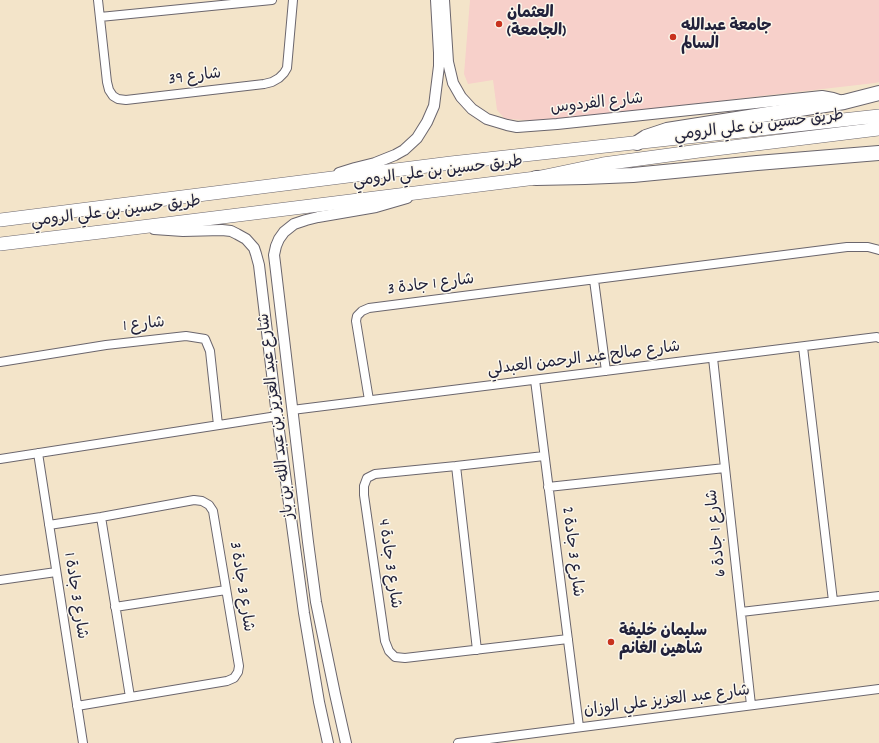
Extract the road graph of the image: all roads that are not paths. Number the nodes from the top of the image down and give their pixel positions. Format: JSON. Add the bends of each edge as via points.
{"nodes":[{"id":1,"x":98,"y":0,"type":"edge"},
{"id":2,"x":272,"y":0,"type":"edge"},
{"id":3,"x":293,"y":0,"type":"edge"},
{"id":4,"x":436,"y":0,"type":"edge"},
{"id":5,"x":444,"y":0,"type":"edge"},
{"id":6,"x":100,"y":17,"type":"junction"},
{"id":7,"x":879,"y":93,"type":"edge"},
{"id":8,"x":844,"y":102,"type":"junction"},
{"id":9,"x":879,"y":116,"type":"edge"},
{"id":10,"x":879,"y":130,"type":"edge"},
{"id":11,"x":636,"y":143,"type":"junction"},
{"id":12,"x":879,"y":153,"type":"edge"},
{"id":13,"x":815,"y":158,"type":"junction"},
{"id":14,"x":879,"y":160,"type":"edge"},
{"id":15,"x":327,"y":178,"type":"junction"},
{"id":16,"x":536,"y":178,"type":"junction"},
{"id":17,"x":425,"y":192,"type":"junction"},
{"id":18,"x":0,"y":220,"type":"edge"},
{"id":19,"x":138,"y":228,"type":"junction"},
{"id":20,"x":0,"y":244,"type":"edge"},
{"id":21,"x":879,"y":250,"type":"edge"},
{"id":22,"x":594,"y":280,"type":"junction"},
{"id":23,"x":879,"y":338,"type":"edge"},
{"id":24,"x":803,"y":347,"type":"junction"},
{"id":25,"x":713,"y":358,"type":"junction"},
{"id":26,"x":0,"y":362,"type":"edge"},
{"id":27,"x":606,"y":371,"type":"junction"},
{"id":28,"x":535,"y":380,"type":"junction"},
{"id":29,"x":369,"y":400,"type":"junction"},
{"id":30,"x":292,"y":410,"type":"junction"},
{"id":31,"x":277,"y":416,"type":"junction"},
{"id":32,"x":218,"y":425,"type":"junction"},
{"id":33,"x":38,"y":453,"type":"junction"},
{"id":34,"x":544,"y":456,"type":"junction"},
{"id":35,"x":0,"y":459,"type":"edge"},
{"id":36,"x":456,"y":466,"type":"junction"},
{"id":37,"x":725,"y":468,"type":"junction"},
{"id":38,"x":548,"y":487,"type":"junction"},
{"id":39,"x":101,"y":517,"type":"junction"},
{"id":40,"x":49,"y":524,"type":"junction"},
{"id":41,"x":297,"y":563,"type":"junction"},
{"id":42,"x":56,"y":572,"type":"junction"},
{"id":43,"x":0,"y":580,"type":"edge"},
{"id":44,"x":226,"y":590,"type":"junction"},
{"id":45,"x":879,"y":596,"type":"edge"},
{"id":46,"x":833,"y":601,"type":"junction"},
{"id":47,"x":316,"y":602,"type":"junction"},
{"id":48,"x":115,"y":607,"type":"junction"},
{"id":49,"x":304,"y":612,"type":"junction"},
{"id":50,"x":741,"y":612,"type":"junction"},
{"id":51,"x":568,"y":639,"type":"junction"},
{"id":52,"x":478,"y":650,"type":"junction"},
{"id":53,"x":328,"y":660,"type":"junction"},
{"id":54,"x":879,"y":689,"type":"edge"},
{"id":55,"x":130,"y":697,"type":"junction"},
{"id":56,"x":751,"y":705,"type":"junction"},
{"id":57,"x":77,"y":706,"type":"junction"},
{"id":58,"x":579,"y":727,"type":"junction"},
{"id":59,"x":83,"y":743,"type":"edge"},
{"id":60,"x":328,"y":743,"type":"edge"},
{"id":61,"x":346,"y":743,"type":"edge"},
{"id":62,"x":458,"y":743,"type":"edge"}],
"edges":[{"from":1,"to":6,"type":"street","name":"شارع 39"},
{"from":2,"to":6,"type":"street"},
{"from":3,"to":6,"type":"street","name":"شارع 39","via":[[286,68],[279,78],[264,84],[126,100],[118,99],[109,90]]},
{"from":4,"to":15,"type":"street","via":[[438,73],[434,106],[425,126],[411,144],[395,155]]},
{"from":5,"to":8,"type":"street","name":"شارع الفردوس","via":[[448,62],[453,83],[461,97],[475,111],[487,119],[507,125],[550,125],[822,96]]},
{"from":7,"to":8,"type":"highway"},
{"from":8,"to":11,"type":"highway","via":[[667,130]]},
{"from":9,"to":11,"type":"highway","name":"طريق حسين بن علي الرومي"},
{"from":10,"to":16,"type":"highway","name":"طريق حسين بن علي الرومي","via":[[610,163]]},
{"from":11,"to":15,"type":"highway","name":"طريق حسين بن علي الرومي"},
{"from":12,"to":13,"type":"highway"},
{"from":13,"to":14,"type":"highway"},
{"from":13,"to":16,"type":"highway","via":[[633,175]]},
{"from":15,"to":18,"type":"highway","name":"طريق حسين بن علي الرومي"},
{"from":16,"to":17,"type":"highway","name":"طريق حسين بن علي الرومي"},
{"from":17,"to":19,"type":"highway","name":"طريق حسين بن علي الرومي"},
{"from":17,"to":30,"type":"street","name":"شارع عبد العزيز بن عبد الله بن باز","via":[[376,207],[306,220],[289,228],[279,239],[275,263]]},
{"from":19,"to":20,"type":"highway","name":"طريق حسين بن علي الرومي"},
{"from":19,"to":31,"type":"street","name":"شارع عبد العزيز بن عبد الله بن باز","via":[[231,231],[246,239],[254,248],[259,264]]},
{"from":21,"to":22,"type":"street","name":"شارع 1 جادة 3","via":[[847,247]]},
{"from":22,"to":27,"type":"street"},
{"from":22,"to":29,"type":"street","name":"شارع 1 جادة 3","via":[[369,308],[362,311],[356,321]]},
{"from":23,"to":24,"type":"street","name":"شارع صالح عبد الرحمن العبدلي"},
{"from":24,"to":25,"type":"street","name":"شارع صالح عبد الرحمن العبدلي"},
{"from":24,"to":46,"type":"street"},
{"from":25,"to":27,"type":"street","name":"شارع صالح عبد الرحمن العبدلي"},
{"from":25,"to":37,"type":"street","name":"شارع 1 جادة 6"},
{"from":26,"to":32,"type":"street","name":"شارع 1","via":[[106,344],[186,336],[205,338],[210,350]]},
{"from":27,"to":28,"type":"street","name":"شارع صالح عبد الرحمن العبدلي"},
{"from":28,"to":29,"type":"street","name":"شارع صالح عبد الرحمن العبدلي"},
{"from":28,"to":34,"type":"street","name":"شارع 3 جادة 2"},
{"from":29,"to":30,"type":"street","name":"شارع صالح عبد الرحمن العبدلي"},
{"from":30,"to":47,"type":"street","name":"شارع عبد العزيز بن عبد الله بن باز"},
{"from":31,"to":32,"type":"street"},
{"from":31,"to":41,"type":"street","name":"شارع عبد العزيز بن عبد الله بن باز"},
{"from":32,"to":33,"type":"street"},
{"from":33,"to":35,"type":"street"},
{"from":33,"to":40,"type":"street","name":"شارع 3 جادة 1"},
{"from":34,"to":36,"type":"street","name":"شارع 3 جادة 4"},
{"from":34,"to":38,"type":"street","name":"شارع 3 جادة 2"},
{"from":36,"to":52,"type":"street"},
{"from":36,"to":52,"type":"street","name":"شارع 3 جادة 4","via":[[375,474],[367,478],[364,495],[385,641],[389,651],[395,657],[405,658]]},
{"from":37,"to":38,"type":"street"},
{"from":37,"to":50,"type":"street","name":"شارع 1 جادة 6"},
{"from":38,"to":51,"type":"street","name":"شارع 3 جادة 2"},
{"from":39,"to":40,"type":"street","name":"شارع 3 جادة 3"},
{"from":39,"to":44,"type":"street","name":"شارع 3 جادة 3","via":[[194,500],[209,505],[213,511]]},
{"from":39,"to":48,"type":"street"},
{"from":40,"to":42,"type":"street","name":"شارع 3 جادة 1"},
{"from":41,"to":47,"type":"street","via":[[302,569],[306,599],[311,604]]},
{"from":41,"to":49,"type":"street","name":"شارع عبد العزيز بن عبد الله بن باز"},
{"from":42,"to":43,"type":"street"},
{"from":42,"to":57,"type":"street","name":"شارع 3 جادة 1"},
{"from":44,"to":48,"type":"street"},
{"from":44,"to":55,"type":"street","name":"شارع 3 جادة 3","via":[[238,666],[234,678]]},
{"from":45,"to":46,"type":"street"},
{"from":46,"to":50,"type":"street"},
{"from":47,"to":53,"type":"street","name":"شارع عبد العزيز بن عبد الله بن باز"},
{"from":48,"to":55,"type":"street"},
{"from":49,"to":53,"type":"street","via":[[311,613],[313,617],[322,652]]},
{"from":49,"to":60,"type":"street","name":"شارع عبد العزيز بن عبد الله بن باز"},
{"from":50,"to":56,"type":"street","name":"شارع 1 جادة 6"},
{"from":51,"to":52,"type":"street","name":"شارع 3 جادة 4"},
{"from":51,"to":58,"type":"street","name":"شارع 3 جادة 2"},
{"from":53,"to":61,"type":"street","name":"شارع عبد العزيز بن عبد الله بن باز"},
{"from":54,"to":56,"type":"street","name":"شارع عبد العزيز علي الوزان"},
{"from":55,"to":57,"type":"street","name":"شارع 3 جادة 3"},
{"from":56,"to":58,"type":"street","name":"شارع عبد العزيز علي الوزان"},
{"from":57,"to":59,"type":"street","name":"شارع 3 جادة 1"},
{"from":58,"to":62,"type":"street","name":"شارع عبد العزيز علي الوزان"}]}
